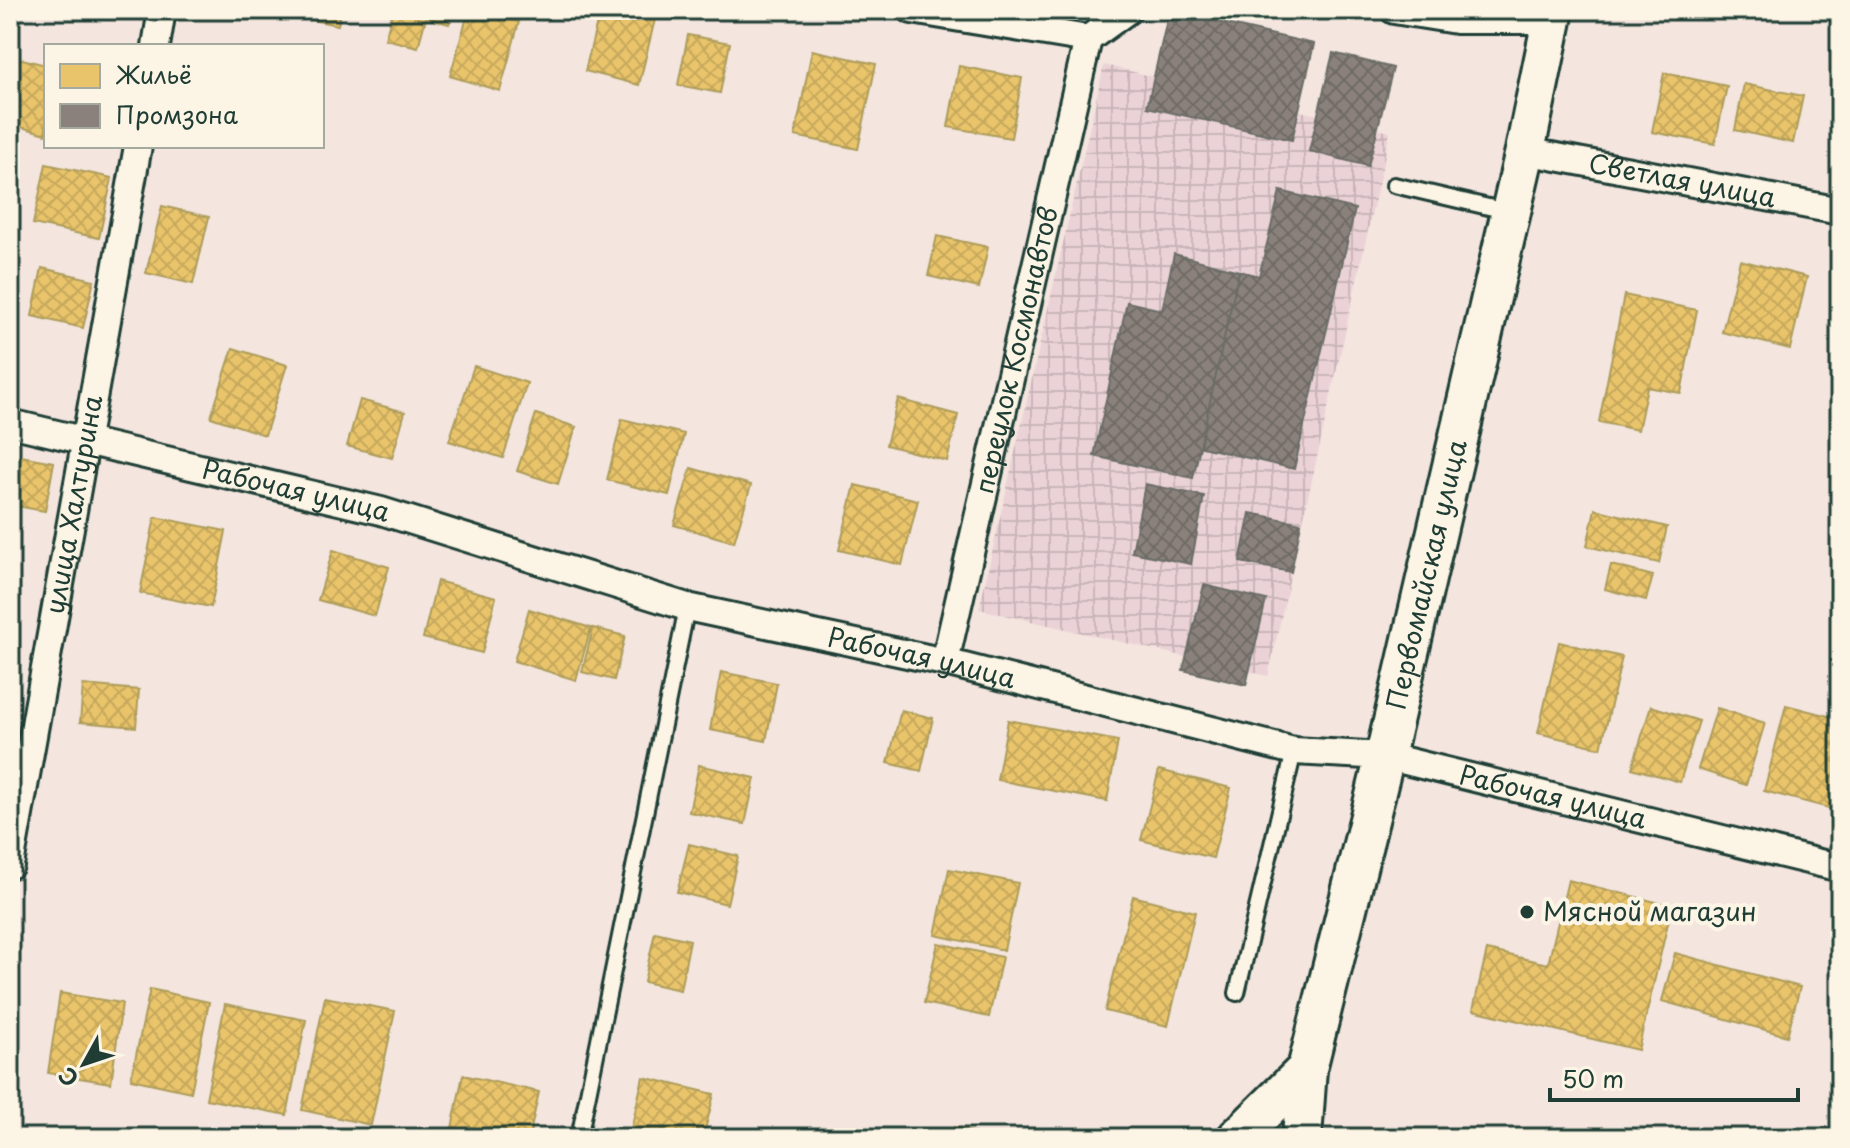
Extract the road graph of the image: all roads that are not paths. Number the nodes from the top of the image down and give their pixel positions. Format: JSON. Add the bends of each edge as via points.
{"nodes":[{"id":1,"x":162,"y":10,"type":"edge"},
{"id":2,"x":912,"y":10,"type":"edge"},
{"id":3,"x":1128,"y":10,"type":"edge"},
{"id":4,"x":1394,"y":10,"type":"edge"},
{"id":5,"x":1552,"y":15,"type":"edge"},
{"id":6,"x":1088,"y":39,"type":"junction"},
{"id":7,"x":156,"y":44,"type":"edge"},
{"id":8,"x":138,"y":148,"type":"edge"},
{"id":9,"x":1525,"y":151,"type":"junction"},
{"id":10,"x":1394,"y":185,"type":"dead end"},
{"id":11,"x":1840,"y":211,"type":"edge"},
{"id":12,"x":1511,"y":212,"type":"junction"},
{"id":13,"x":10,"y":423,"type":"edge"},
{"id":14,"x":86,"y":440,"type":"junction"},
{"id":15,"x":687,"y":607,"type":"junction"},
{"id":16,"x":945,"y":662,"type":"junction"},
{"id":17,"x":1294,"y":751,"type":"junction"},
{"id":18,"x":1385,"y":756,"type":"junction"},
{"id":19,"x":10,"y":865,"type":"edge"},
{"id":20,"x":1840,"y":868,"type":"edge"},
{"id":21,"x":1237,"y":993,"type":"dead end"},
{"id":22,"x":1307,"y":1069,"type":"junction"},
{"id":23,"x":579,"y":1138,"type":"edge"},
{"id":24,"x":1237,"y":1138,"type":"edge"},
{"id":25,"x":1302,"y":1138,"type":"edge"}],
"edges":[{"from":1,"to":7,"type":"street"},
{"from":2,"to":6,"type":"street"},
{"from":3,"to":6,"type":"street"},
{"from":4,"to":5,"type":"street","via":[[1456,20]]},
{"from":5,"to":9,"type":"main road","name":"Первомайская улица"},
{"from":6,"to":16,"type":"street","name":"переулок Космонавтов"},
{"from":8,"to":14,"type":"street","name":"улица Халтурина"},
{"from":9,"to":11,"type":"street","name":"Светлая улица"},
{"from":9,"to":12,"type":"main road","name":"Первомайская улица"},
{"from":10,"to":12,"type":"lane"},
{"from":12,"to":18,"type":"main road","name":"Первомайская улица"},
{"from":13,"to":14,"type":"street","name":"Рабочая улица"},
{"from":14,"to":15,"type":"street","name":"Рабочая улица","via":[[381,511]]},
{"from":14,"to":19,"type":"street","name":"улица Халтурина"},
{"from":15,"to":16,"type":"street","name":"Рабочая улица"},
{"from":15,"to":23,"type":"lane"},
{"from":16,"to":17,"type":"street","name":"Рабочая улица"},
{"from":17,"to":18,"type":"street","name":"Рабочая улица"},
{"from":17,"to":21,"type":"lane"},
{"from":18,"to":20,"type":"street","name":"Рабочая улица"},
{"from":18,"to":22,"type":"main road","name":"Первомайская улица"},
{"from":22,"to":24,"type":"main road"},
{"from":22,"to":25,"type":"main road","name":"Первомайская улица"}]}
